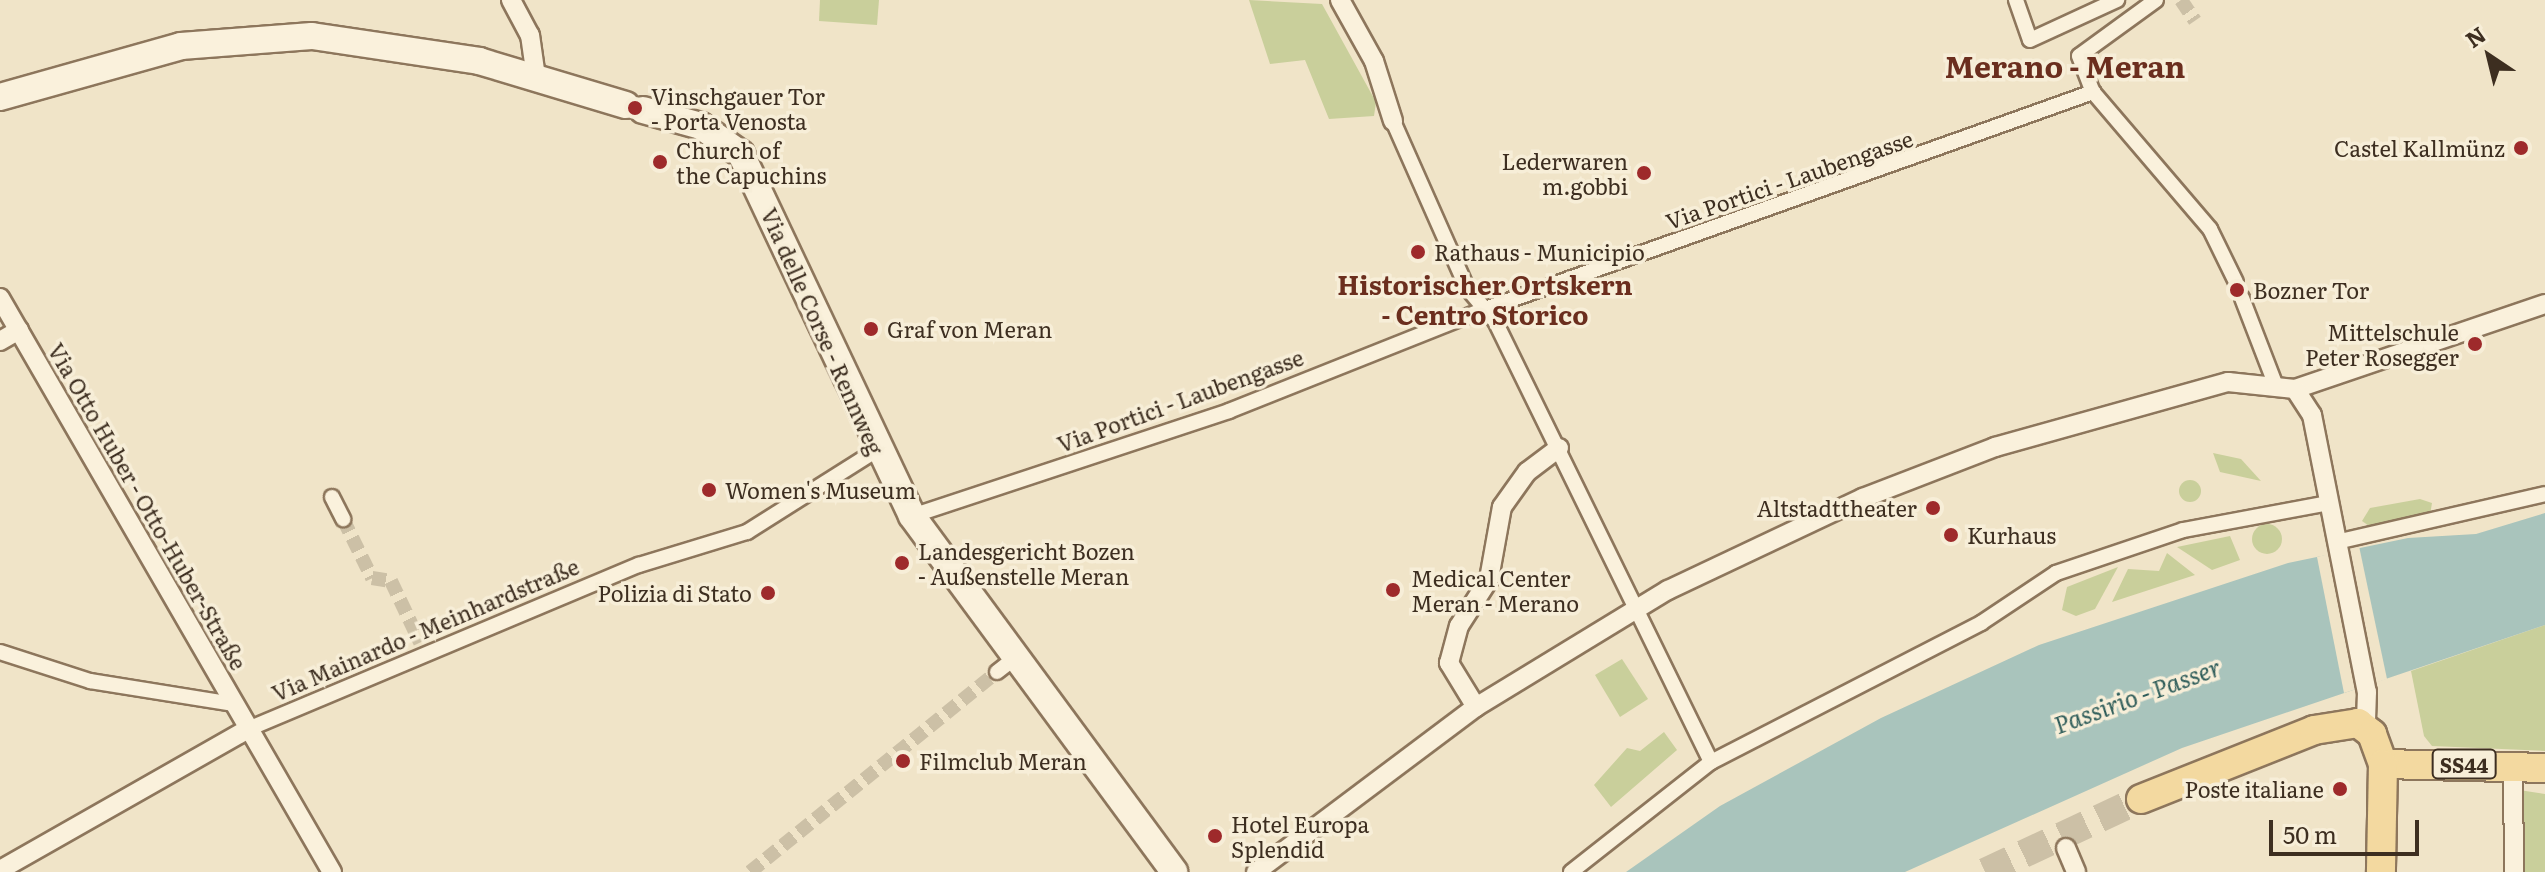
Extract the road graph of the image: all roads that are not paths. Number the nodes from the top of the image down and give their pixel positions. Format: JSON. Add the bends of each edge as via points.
{"nodes":[{"id":1,"x":511,"y":0,"type":"edge"},
{"id":2,"x":1340,"y":0,"type":"edge"},
{"id":3,"x":2016,"y":0,"type":"edge"},
{"id":4,"x":2117,"y":0,"type":"edge"},
{"id":5,"x":2156,"y":0,"type":"edge"},
{"id":6,"x":536,"y":77,"type":"junction"},
{"id":7,"x":2093,"y":92,"type":"junction"},
{"id":8,"x":0,"y":97,"type":"edge"},
{"id":9,"x":1393,"y":121,"type":"joint"},
{"id":10,"x":2236,"y":282,"type":"dead end"},
{"id":11,"x":0,"y":298,"type":"edge"},
{"id":12,"x":2242,"y":298,"type":"dead end"},
{"id":13,"x":2545,"y":304,"type":"edge"},
{"id":14,"x":1485,"y":309,"type":"junction"},
{"id":15,"x":19,"y":330,"type":"junction"},
{"id":16,"x":0,"y":341,"type":"edge"},
{"id":17,"x":2274,"y":381,"type":"junction"},
{"id":18,"x":2295,"y":389,"type":"junction"},
{"id":19,"x":1559,"y":448,"type":"junction"},
{"id":20,"x":875,"y":451,"type":"junction"},
{"id":21,"x":2545,"y":494,"type":"edge"},
{"id":22,"x":332,"y":497,"type":"dead end"},
{"id":23,"x":2329,"y":503,"type":"junction"},
{"id":24,"x":912,"y":516,"type":"junction"},
{"id":25,"x":343,"y":519,"type":"tunnel mouth"},
{"id":26,"x":2337,"y":547,"type":"junction"},
{"id":27,"x":1637,"y":607,"type":"junction"},
{"id":28,"x":420,"y":642,"type":"tunnel mouth"},
{"id":29,"x":0,"y":652,"type":"edge"},
{"id":30,"x":426,"y":657,"type":"junction"},
{"id":31,"x":234,"y":704,"type":"junction"},
{"id":32,"x":1476,"y":707,"type":"junction"},
{"id":33,"x":2366,"y":727,"type":"junction"},
{"id":34,"x":248,"y":729,"type":"junction"},
{"id":35,"x":1711,"y":762,"type":"junction"},
{"id":36,"x":2383,"y":764,"type":"junction"},
{"id":37,"x":2513,"y":765,"type":"junction"},
{"id":38,"x":2545,"y":768,"type":"edge"},
{"id":39,"x":2141,"y":799,"type":"tunnel mouth"},
{"id":40,"x":2066,"y":848,"type":"dead end"},
{"id":41,"x":1172,"y":869,"type":"edge"},
{"id":42,"x":0,"y":870,"type":"edge"},
{"id":43,"x":332,"y":872,"type":"edge"},
{"id":44,"x":1256,"y":872,"type":"edge"},
{"id":45,"x":1571,"y":872,"type":"edge"},
{"id":46,"x":2076,"y":872,"type":"edge"},
{"id":47,"x":2381,"y":872,"type":"edge"},
{"id":48,"x":2514,"y":872,"type":"edge"}],
"edges":[{"from":1,"to":6,"type":"street","via":[[530,35]]},
{"from":2,"to":9,"type":"street","via":[[1374,61]]},
{"from":3,"to":4,"type":"street","via":[[2030,40]]},
{"from":5,"to":7,"type":"street","via":[[2079,56]]},
{"from":6,"to":8,"type":"main road","name":"Via delle Corse - Rennweg","via":[[382,43],[247,37],[146,54]]},
{"from":6,"to":20,"type":"main road","name":"Via delle Corse - Rennweg","via":[[701,126],[741,154]]},
{"from":7,"to":10,"type":"street","via":[[2210,229]]},
{"from":7,"to":14,"type":"street","name":"Via Portici - Laubengasse"},
{"from":9,"to":14,"type":"street","via":[[1467,288]]},
{"from":11,"to":15,"type":"street","name":"Via Otto Huber - Otto-Huber-Straße"},
{"from":12,"to":17,"type":"street","via":[[2261,331]]},
{"from":13,"to":18,"type":"street"},
{"from":14,"to":19,"type":"street"},
{"from":14,"to":24,"type":"street","name":"Via Portici - Laubengasse","via":[[1229,411]]},
{"from":15,"to":16,"type":"street"},
{"from":15,"to":31,"type":"street","name":"Via Otto Huber - Otto-Huber-Straße"},
{"from":17,"to":18,"type":"street"},
{"from":17,"to":27,"type":"street","via":[[2228,382],[1995,447],[1863,498]]},
{"from":18,"to":23,"type":"street","via":[[2312,415]]},
{"from":19,"to":27,"type":"street"},
{"from":19,"to":32,"type":"street","via":[[1527,472],[1502,507],[1489,579],[1459,626],[1449,663]]},
{"from":20,"to":24,"type":"main road","name":"Via delle Corse - Rennweg"},
{"from":20,"to":30,"type":"street","name":"Via Mainardo - Meinhardstraße","via":[[747,532],[639,565]]},
{"from":21,"to":26,"type":"street"},
{"from":22,"to":25,"type":"street"},
{"from":23,"to":26,"type":"street"},
{"from":23,"to":35,"type":"street","via":[[2174,532],[2056,573],[1981,623]]},
{"from":24,"to":41,"type":"main road","name":"Via delle Corse - Rennweg","via":[[1006,665]]},
{"from":26,"to":33,"type":"street","via":[[2366,690]]},
{"from":27,"to":32,"type":"street"},
{"from":27,"to":35,"type":"street"},
{"from":28,"to":30,"type":"street"},
{"from":29,"to":31,"type":"street","via":[[90,681]]},
{"from":30,"to":34,"type":"street","name":"Via Mainardo - Meinhardstraße"},
{"from":31,"to":34,"type":"street","name":"Via Otto Huber - Otto-Huber-Straße"},
{"from":32,"to":44,"type":"street"},
{"from":33,"to":36,"type":"main road"},
{"from":33,"to":39,"type":"main road","via":[[2342,723]]},
{"from":34,"to":42,"type":"street","name":"Via Mainardo - Meinhardstraße"},
{"from":34,"to":43,"type":"street","name":"Via Otto Huber - Otto-Huber-Straße"},
{"from":35,"to":45,"type":"street"},
{"from":36,"to":37,"type":"main road","number":"SS44"},
{"from":36,"to":47,"type":"main road"},
{"from":37,"to":38,"type":"main road","number":"SS44"},
{"from":37,"to":48,"type":"street"},
{"from":40,"to":46,"type":"street"}]}
